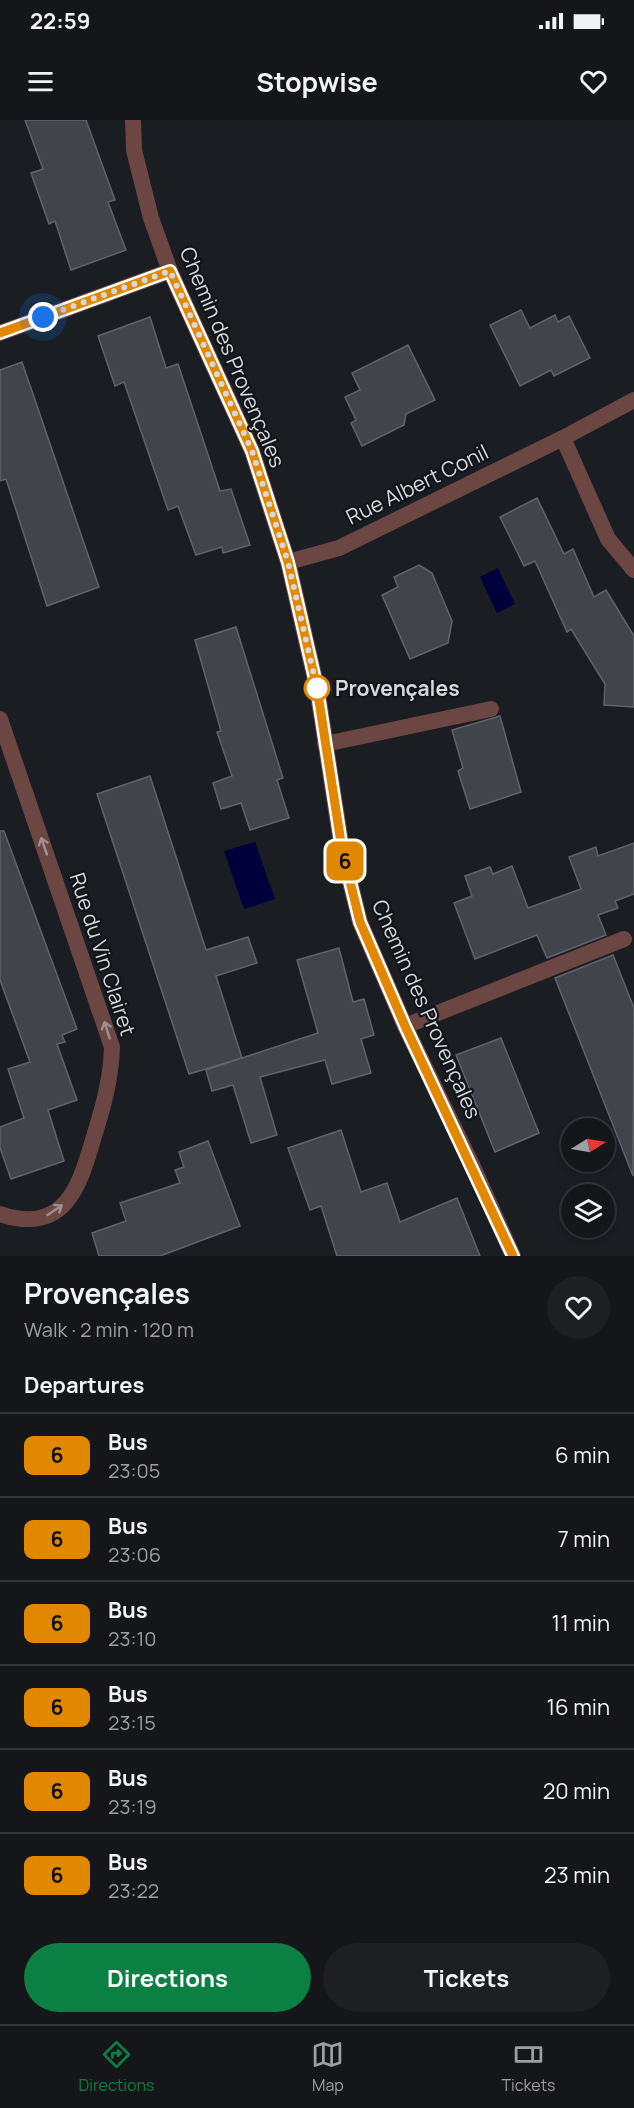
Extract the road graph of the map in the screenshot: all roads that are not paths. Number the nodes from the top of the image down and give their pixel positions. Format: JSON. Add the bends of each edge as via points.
{"nodes":[{"id":1,"x":133,"y":120,"type":"edge"},
{"id":2,"x":170,"y":271,"type":"junction"},
{"id":3,"x":0,"y":333,"type":"edge"},
{"id":4,"x":634,"y":400,"type":"edge"},
{"id":5,"x":563,"y":438,"type":"junction"},
{"id":6,"x":288,"y":562,"type":"junction"},
{"id":7,"x":634,"y":570,"type":"edge"},
{"id":8,"x":491,"y":709,"type":"dead end"},
{"id":9,"x":0,"y":719,"type":"edge"},
{"id":10,"x":325,"y":744,"type":"junction"},
{"id":11,"x":624,"y":939,"type":"dead end"},
{"id":12,"x":405,"y":1026,"type":"junction"},
{"id":13,"x":0,"y":1214,"type":"edge"},
{"id":14,"x":508,"y":1255,"type":"edge"}],
"edges":[{"from":1,"to":2,"type":"street","name":"Chemin des Provençales","via":[[134,150]]},
{"from":2,"to":3,"type":"street"},
{"from":2,"to":6,"type":"street","name":"Chemin des Provençales","via":[[252,451]]},
{"from":4,"to":5,"type":"street","name":"Rue Albert Conil"},
{"from":5,"to":6,"type":"street","name":"Rue Albert Conil","via":[[339,548]]},
{"from":5,"to":7,"type":"street","via":[[608,539]]},
{"from":6,"to":10,"type":"street","name":"Chemin des Provençales","via":[[317,688]]},
{"from":8,"to":10,"type":"street"},
{"from":13,"to":9,"type":"street","name":"Rue du Vin Clairet","one_way":true,"via":[[18,1220],[42,1218],[75,1193],[111,1079],[112,1047]]},
{"from":10,"to":12,"type":"street","name":"Chemin des Provençales","via":[[342,849],[360,922]]},
{"from":11,"to":12,"type":"street"},
{"from":12,"to":14,"type":"street","name":"Chemin des Provençales"}]}
